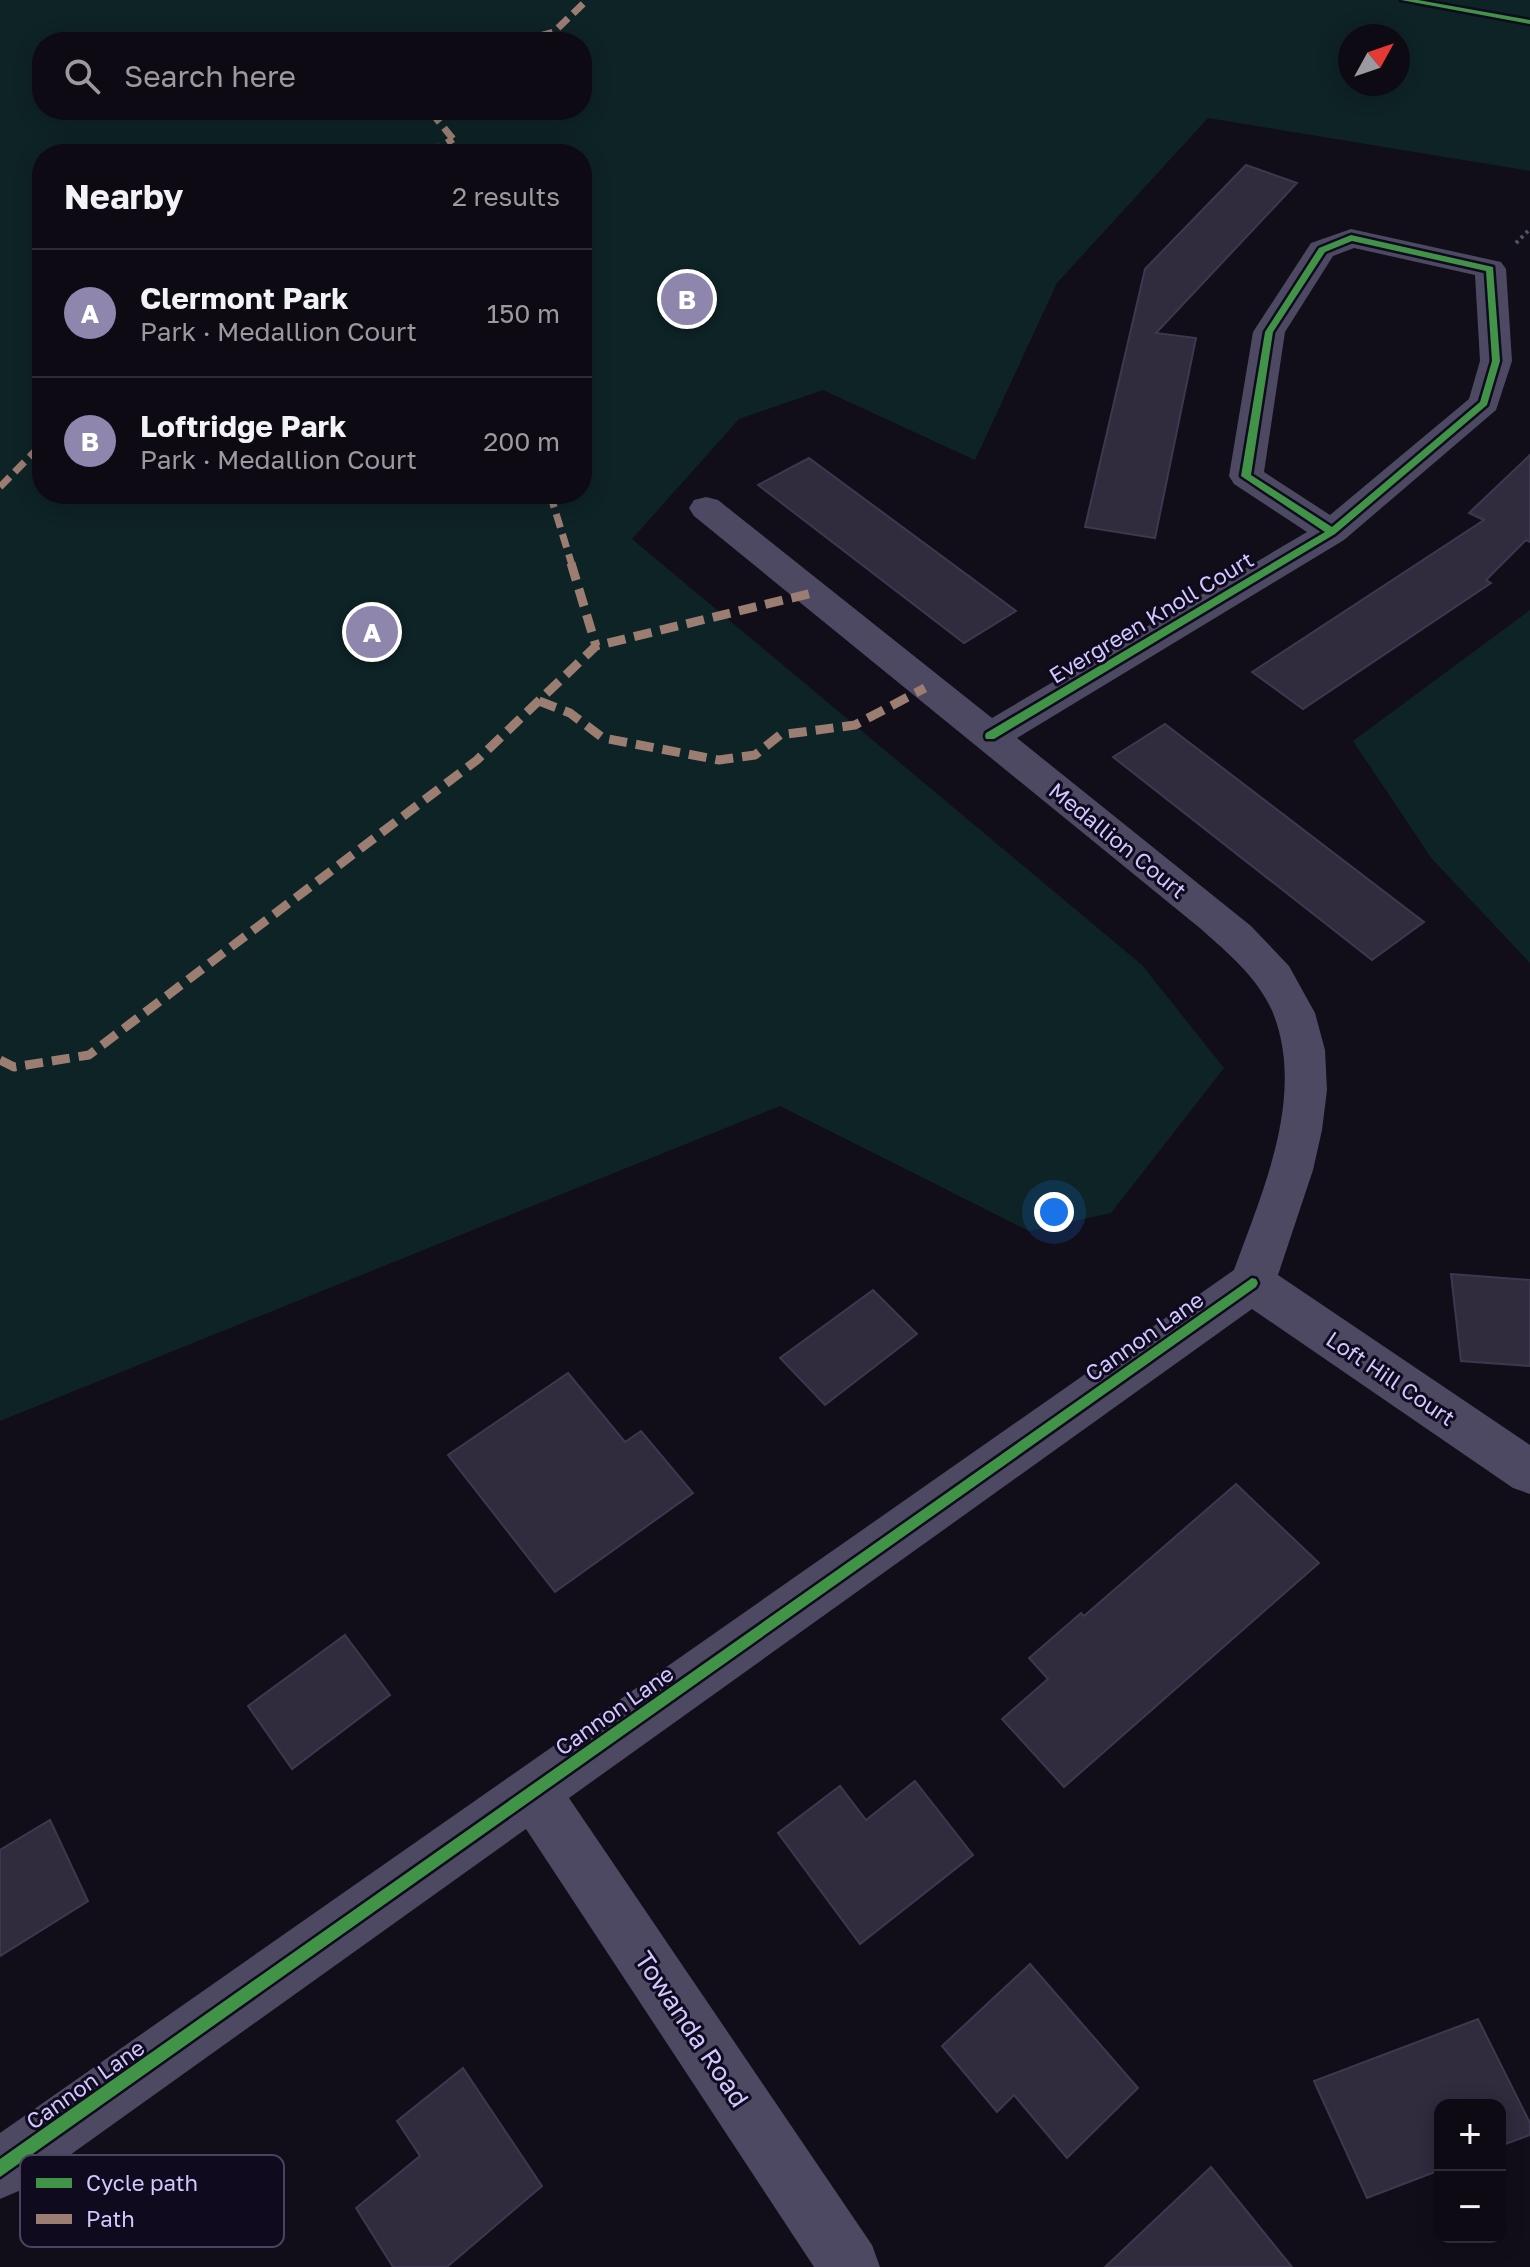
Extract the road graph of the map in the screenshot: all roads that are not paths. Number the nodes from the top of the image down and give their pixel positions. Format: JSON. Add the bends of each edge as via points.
{"nodes":[{"id":1,"x":706,"y":508,"type":"dead end"},
{"id":2,"x":1332,"y":532,"type":"junction"},
{"id":3,"x":990,"y":736,"type":"junction"},
{"id":4,"x":1252,"y":1283,"type":"junction"},
{"id":5,"x":1530,"y":1472,"type":"edge"},
{"id":6,"x":533,"y":1792,"type":"junction"},
{"id":7,"x":0,"y":2169,"type":"edge"},
{"id":8,"x":850,"y":2267,"type":"edge"}],
"edges":[{"from":1,"to":3,"type":"street","name":"Medallion Court"},
{"from":2,"to":2,"type":"street","name":"Evergreen Knoll Court","via":[[1484,403],[1496,361],[1490,269],[1351,238],[1322,250],[1269,332],[1246,476]]},
{"from":2,"to":3,"type":"street","name":"Evergreen Knoll Court"},
{"from":3,"to":4,"type":"street","name":"Medallion Court","via":[[1237,937],[1275,978],[1290,1006],[1305,1065],[1301,1129]]},
{"from":4,"to":5,"type":"street","name":"Loft Hill Court"},
{"from":4,"to":6,"type":"street","name":"Cannon Lane"},
{"from":6,"to":7,"type":"street","name":"Cannon Lane"},
{"from":6,"to":8,"type":"street","name":"Towanda Road"}]}
